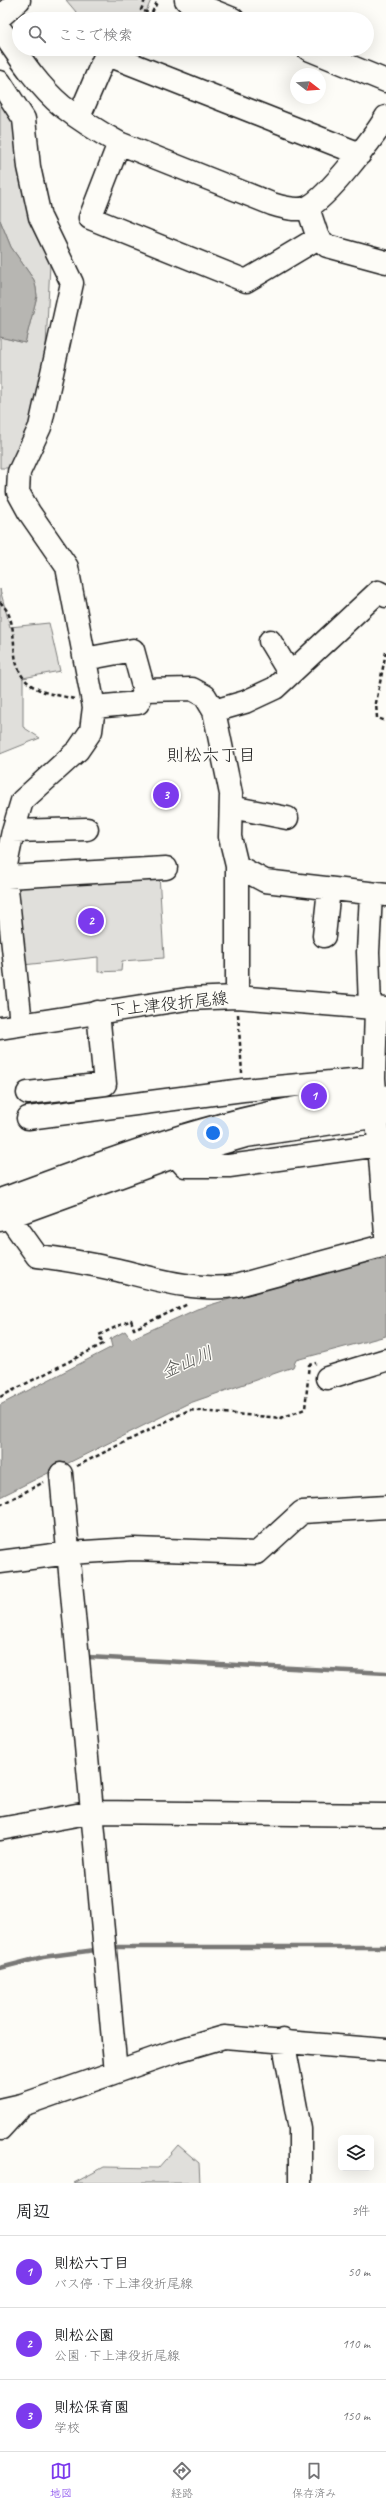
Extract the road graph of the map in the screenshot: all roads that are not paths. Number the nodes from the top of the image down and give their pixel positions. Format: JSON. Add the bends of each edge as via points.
{"nodes":[{"id":1,"x":19,"y":0,"type":"edge"},
{"id":2,"x":186,"y":0,"type":"edge"},
{"id":3,"x":216,"y":12,"type":"edge"},
{"id":4,"x":0,"y":17,"type":"edge"},
{"id":5,"x":0,"y":29,"type":"edge"},
{"id":6,"x":12,"y":46,"type":"edge"},
{"id":7,"x":20,"y":56,"type":"edge"},
{"id":8,"x":105,"y":56,"type":"edge"},
{"id":9,"x":111,"y":56,"type":"edge"},
{"id":10,"x":325,"y":56,"type":"edge"},
{"id":11,"x":386,"y":81,"type":"edge"},
{"id":12,"x":0,"y":82,"type":"edge"},
{"id":13,"x":79,"y":117,"type":"junction"},
{"id":14,"x":386,"y":117,"type":"edge"},
{"id":15,"x":118,"y":143,"type":"junction"},
{"id":16,"x":360,"y":154,"type":"junction"},
{"id":17,"x":308,"y":208,"type":"junction"},
{"id":18,"x":318,"y":238,"type":"junction"},
{"id":19,"x":386,"y":262,"type":"edge"},
{"id":20,"x":386,"y":596,"type":"edge"},
{"id":21,"x":270,"y":641,"type":"dead end"},
{"id":22,"x":84,"y":659,"type":"junction"},
{"id":23,"x":290,"y":674,"type":"junction"},
{"id":24,"x":141,"y":697,"type":"junction"},
{"id":25,"x":94,"y":707,"type":"junction"},
{"id":26,"x":214,"y":711,"type":"junction"},
{"id":27,"x":231,"y":807,"type":"junction"},
{"id":28,"x":287,"y":818,"type":"dead end"},
{"id":29,"x":87,"y":829,"type":"dead end"},
{"id":30,"x":13,"y":831,"type":"junction"},
{"id":31,"x":238,"y":866,"type":"junction"},
{"id":32,"x":166,"y":868,"type":"dead end"},
{"id":33,"x":4,"y":874,"type":"edge"},
{"id":34,"x":329,"y":888,"type":"junction"},
{"id":35,"x":378,"y":894,"type":"edge"},
{"id":36,"x":324,"y":936,"type":"dead end"},
{"id":37,"x":237,"y":1003,"type":"junction"},
{"id":38,"x":377,"y":1008,"type":"edge"},
{"id":39,"x":98,"y":1012,"type":"junction"},
{"id":40,"x":21,"y":1024,"type":"junction"},
{"id":41,"x":0,"y":1028,"type":"edge"},
{"id":42,"x":236,"y":1090,"type":"junction"},
{"id":43,"x":28,"y":1093,"type":"dead end"},
{"id":44,"x":380,"y":1100,"type":"edge"},
{"id":45,"x":28,"y":1118,"type":"dead end"},
{"id":46,"x":236,"y":1121,"type":"junction"},
{"id":47,"x":379,"y":1145,"type":"junction"},
{"id":48,"x":176,"y":1156,"type":"junction"},
{"id":49,"x":2,"y":1210,"type":"edge"},
{"id":50,"x":386,"y":1235,"type":"edge"},
{"id":51,"x":386,"y":1245,"type":"edge"},
{"id":52,"x":386,"y":1360,"type":"edge"},
{"id":53,"x":325,"y":1369,"type":"road end"},
{"id":54,"x":61,"y":1474,"type":"road end"},
{"id":55,"x":386,"y":1507,"type":"edge"},
{"id":56,"x":69,"y":1554,"type":"junction"},
{"id":57,"x":0,"y":1562,"type":"edge"},
{"id":58,"x":93,"y":1812,"type":"junction"},
{"id":59,"x":386,"y":1815,"type":"edge"},
{"id":60,"x":0,"y":1829,"type":"edge"},
{"id":61,"x":283,"y":2040,"type":"junction"},
{"id":62,"x":386,"y":2050,"type":"edge"},
{"id":63,"x":116,"y":2072,"type":"junction"},
{"id":64,"x":22,"y":2105,"type":"junction"},
{"id":65,"x":0,"y":2110,"type":"edge"},
{"id":66,"x":0,"y":2129,"type":"edge"},
{"id":67,"x":300,"y":2183,"type":"edge"}],
"edges":[{"from":1,"to":4,"type":"street"},
{"from":2,"to":3,"type":"street"},
{"from":5,"to":6,"type":"street"},
{"from":7,"to":13,"type":"street","via":[[62,105]]},
{"from":8,"to":13,"type":"street"},
{"from":9,"to":16,"type":"street"},
{"from":10,"to":11,"type":"street"},
{"from":12,"to":22,"type":"street","via":[[24,119],[29,167],[40,217],[72,283],[40,427],[19,472],[18,492],[67,567]]},
{"from":13,"to":15,"type":"street"},
{"from":14,"to":16,"type":"street"},
{"from":15,"to":17,"type":"street","via":[[272,204],[290,209]]},
{"from":15,"to":18,"type":"street","via":[[90,218],[246,281]]},
{"from":16,"to":17,"type":"street"},
{"from":17,"to":18,"type":"street"},
{"from":18,"to":19,"type":"street","via":[[327,246]]},
{"from":20,"to":23,"type":"street","via":[[378,592]]},
{"from":21,"to":23,"type":"street"},
{"from":22,"to":24,"type":"street","via":[[133,650]]},
{"from":22,"to":25,"type":"street"},
{"from":23,"to":26,"type":"street","via":[[275,688],[245,702]]},
{"from":24,"to":25,"type":"street"},
{"from":24,"to":26,"type":"street","via":[[192,689],[205,696]]},
{"from":25,"to":30,"type":"street","via":[[91,731],[78,750],[22,801]]},
{"from":26,"to":27,"type":"street","via":[[231,794]]},
{"from":27,"to":28,"type":"street"},
{"from":27,"to":31,"type":"street","via":[[230,837]]},
{"from":29,"to":30,"type":"street"},
{"from":30,"to":33,"type":"street"},
{"from":31,"to":34,"type":"street","via":[[265,881]]},
{"from":31,"to":37,"type":"street"},
{"from":32,"to":33,"type":"street"},
{"from":33,"to":40,"type":"street"},
{"from":34,"to":35,"type":"street"},
{"from":34,"to":36,"type":"street"},
{"from":35,"to":38,"type":"street","via":[[368,952]]},
{"from":37,"to":38,"type":"street","name":"下上津役折尾線"},
{"from":37,"to":39,"type":"street","name":"下上津役折尾線","via":[[187,999]]},
{"from":38,"to":44,"type":"street"},
{"from":39,"to":40,"type":"street","name":"下上津役折尾線"},
{"from":39,"to":43,"type":"street","via":[[105,1084]]},
{"from":40,"to":41,"type":"street","name":"下上津役折尾線"},
{"from":42,"to":44,"type":"street"},
{"from":42,"to":45,"type":"street"},
{"from":42,"to":46,"type":"street"},
{"from":44,"to":46,"type":"street","via":[[311,1106]]},
{"from":44,"to":47,"type":"street"},
{"from":44,"to":48,"type":"street","via":[[308,1128],[246,1136]]},
{"from":46,"to":49,"type":"street","via":[[170,1139]]},
{"from":47,"to":48,"type":"street","via":[[229,1166],[185,1166]]},
{"from":47,"to":50,"type":"street"},
{"from":48,"to":49,"type":"street"},
{"from":49,"to":51,"type":"street","via":[[37,1256],[77,1261],[169,1282],[223,1288]]},
{"from":52,"to":53,"type":"street"},
{"from":54,"to":56,"type":"street"},
{"from":55,"to":56,"type":"street","via":[[302,1512],[257,1553],[133,1549]]},
{"from":56,"to":57,"type":"street"},
{"from":56,"to":58,"type":"street"},
{"from":58,"to":59,"type":"street"},
{"from":58,"to":60,"type":"street"},
{"from":58,"to":63,"type":"street"},
{"from":61,"to":62,"type":"street"},
{"from":61,"to":63,"type":"street","via":[[224,2037]]},
{"from":61,"to":67,"type":"street","via":[[300,2129]]},
{"from":63,"to":64,"type":"street"},
{"from":64,"to":65,"type":"street"},
{"from":64,"to":66,"type":"street"}]}
